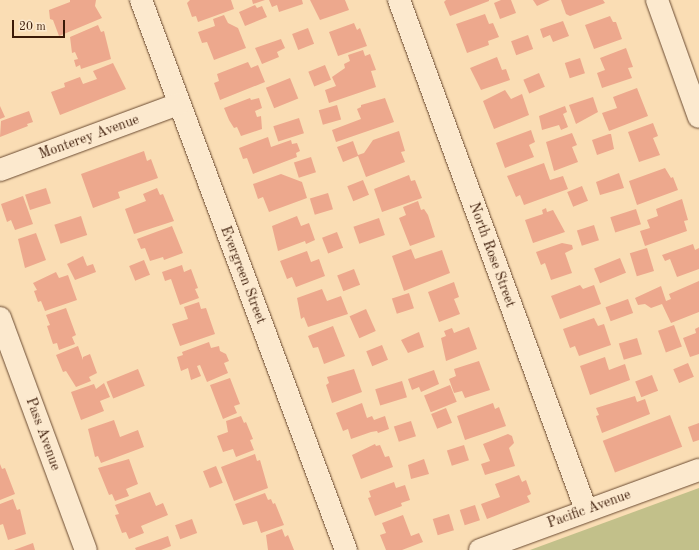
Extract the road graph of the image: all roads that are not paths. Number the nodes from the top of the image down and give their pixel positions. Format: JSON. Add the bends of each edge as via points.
{"nodes":[{"id":1,"x":141,"y":0,"type":"edge"},
{"id":2,"x":399,"y":0,"type":"edge"},
{"id":3,"x":657,"y":0,"type":"edge"},
{"id":4,"x":178,"y":104,"type":"junction"},
{"id":5,"x":699,"y":117,"type":"edge"},
{"id":6,"x":0,"y":170,"type":"edge"},
{"id":7,"x":0,"y":318,"type":"edge"},
{"id":8,"x":699,"y":470,"type":"edge"},
{"id":9,"x":586,"y":510,"type":"junction"},
{"id":10,"x":86,"y":550,"type":"edge"},
{"id":11,"x":346,"y":550,"type":"edge"},
{"id":12,"x":480,"y":550,"type":"edge"}],
"edges":[{"from":1,"to":4,"type":"street","name":"Evergreen Street"},
{"from":2,"to":9,"type":"street","name":"North Rose Street"},
{"from":3,"to":5,"type":"street"},
{"from":4,"to":6,"type":"street","name":"Monterey Avenue"},
{"from":4,"to":11,"type":"street","name":"Evergreen Street"},
{"from":7,"to":10,"type":"street","name":"Pass Avenue"},
{"from":8,"to":9,"type":"street","name":"Pacific Avenue"},
{"from":9,"to":12,"type":"street","name":"Pacific Avenue"}]}
